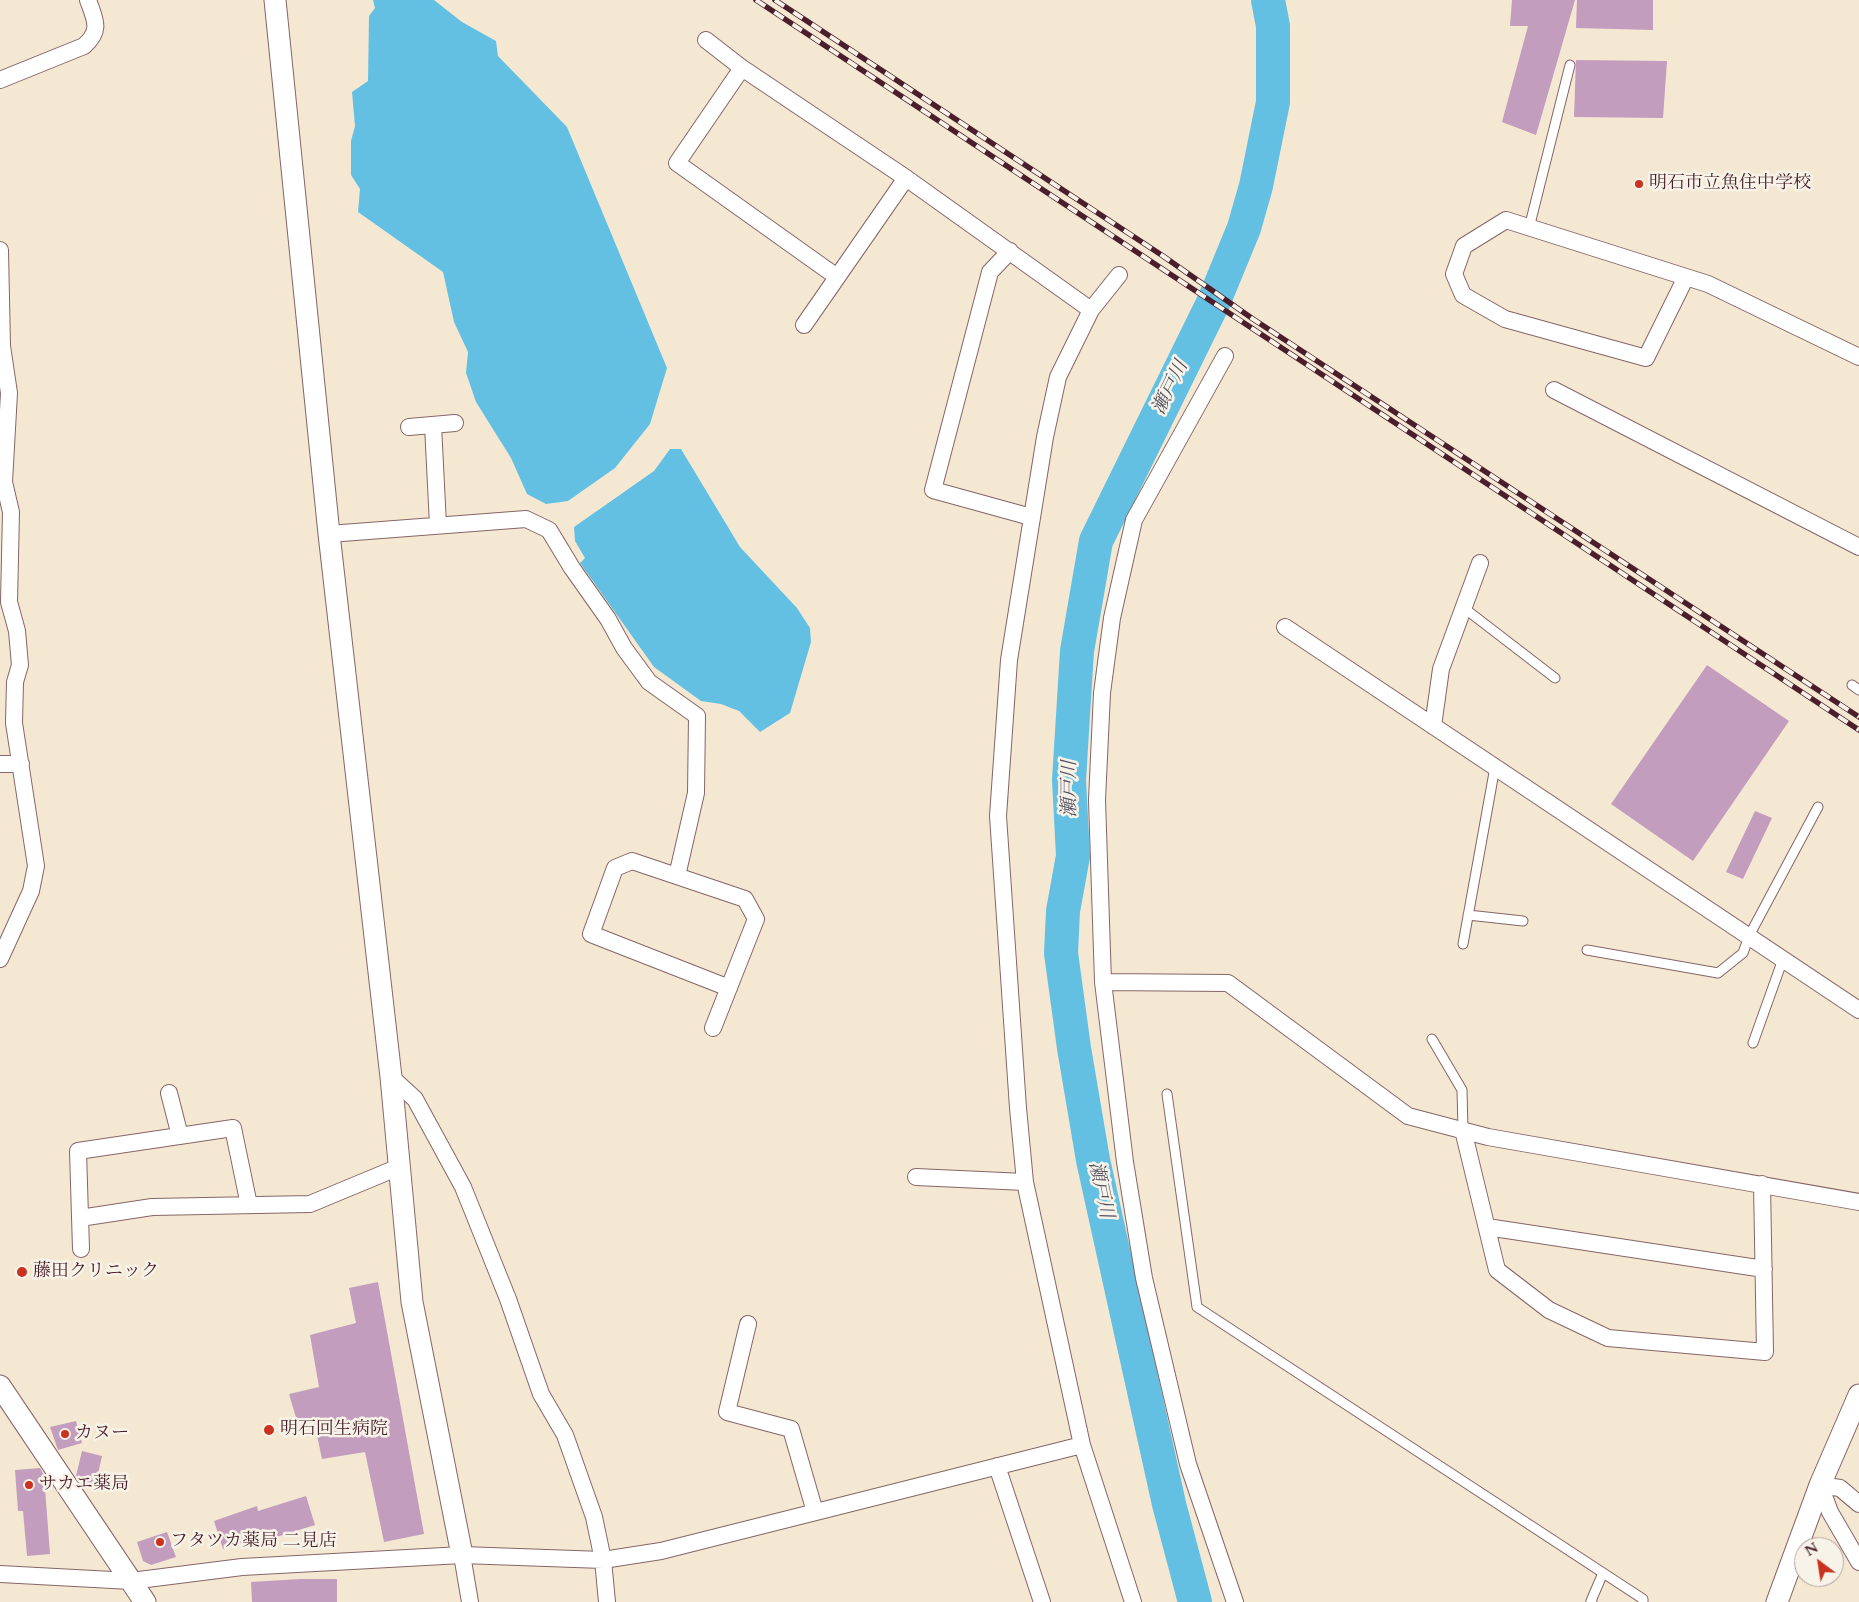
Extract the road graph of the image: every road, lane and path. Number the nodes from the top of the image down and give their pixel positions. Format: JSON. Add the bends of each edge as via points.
{"nodes":[{"id":1,"x":88,"y":0,"type":"edge"},
{"id":2,"x":274,"y":0,"type":"edge"},
{"id":3,"x":706,"y":40,"type":"dead end"},
{"id":4,"x":1570,"y":65,"type":"dead end"},
{"id":5,"x":742,"y":68,"type":"junction"},
{"id":6,"x":0,"y":80,"type":"edge"},
{"id":7,"x":906,"y":178,"type":"junction"},
{"id":8,"x":1529,"y":228,"type":"junction"},
{"id":9,"x":0,"y":250,"type":"edge"},
{"id":10,"x":1010,"y":251,"type":"junction"},
{"id":11,"x":1118,"y":275,"type":"dead end"},
{"id":12,"x":837,"y":277,"type":"junction"},
{"id":13,"x":1686,"y":277,"type":"junction"},
{"id":14,"x":1091,"y":310,"type":"junction"},
{"id":15,"x":804,"y":326,"type":"dead end"},
{"id":16,"x":1,"y":346,"type":"edge"},
{"id":17,"x":1225,"y":356,"type":"dead end"},
{"id":18,"x":1859,"y":357,"type":"edge"},
{"id":19,"x":1554,"y":390,"type":"dead end"},
{"id":20,"x":455,"y":423,"type":"dead end"},
{"id":21,"x":433,"y":425,"type":"junction"},
{"id":22,"x":409,"y":427,"type":"dead end"},
{"id":23,"x":1031,"y":517,"type":"junction"},
{"id":24,"x":438,"y":525,"type":"junction"},
{"id":25,"x":328,"y":534,"type":"junction"},
{"id":26,"x":1859,"y":547,"type":"edge"},
{"id":27,"x":1480,"y":563,"type":"dead end"},
{"id":28,"x":1464,"y":608,"type":"junction"},
{"id":29,"x":1285,"y":628,"type":"dead end"},
{"id":30,"x":1555,"y":678,"type":"dead end"},
{"id":31,"x":1433,"y":726,"type":"junction"},
{"id":32,"x":0,"y":764,"type":"edge"},
{"id":33,"x":21,"y":764,"type":"junction"},
{"id":34,"x":1495,"y":768,"type":"junction"},
{"id":35,"x":1818,"y":807,"type":"dead end"},
{"id":36,"x":677,"y":876,"type":"junction"},
{"id":37,"x":1468,"y":915,"type":"junction"},
{"id":38,"x":1523,"y":921,"type":"dead end"},
{"id":39,"x":1748,"y":936,"type":"junction"},
{"id":40,"x":1463,"y":944,"type":"dead end"},
{"id":41,"x":1588,"y":950,"type":"dead end"},
{"id":42,"x":0,"y":958,"type":"edge"},
{"id":43,"x":1783,"y":959,"type":"junction"},
{"id":44,"x":1104,"y":982,"type":"junction"},
{"id":45,"x":729,"y":988,"type":"junction"},
{"id":46,"x":1859,"y":1010,"type":"edge"},
{"id":47,"x":713,"y":1028,"type":"dead end"},
{"id":48,"x":1432,"y":1039,"type":"dead end"},
{"id":49,"x":1752,"y":1043,"type":"dead end"},
{"id":50,"x":391,"y":1077,"type":"junction"},
{"id":51,"x":169,"y":1093,"type":"dead end"},
{"id":52,"x":1167,"y":1094,"type":"dead end"},
{"id":53,"x":1463,"y":1130,"type":"junction"},
{"id":54,"x":180,"y":1136,"type":"junction"},
{"id":55,"x":400,"y":1168,"type":"junction"},
{"id":56,"x":916,"y":1177,"type":"dead end"},
{"id":57,"x":1025,"y":1182,"type":"junction"},
{"id":58,"x":1762,"y":1184,"type":"junction"},
{"id":59,"x":1859,"y":1202,"type":"edge"},
{"id":60,"x":249,"y":1205,"type":"junction"},
{"id":61,"x":80,"y":1218,"type":"junction"},
{"id":62,"x":1486,"y":1227,"type":"junction"},
{"id":63,"x":81,"y":1248,"type":"dead end"},
{"id":64,"x":1764,"y":1269,"type":"junction"},
{"id":65,"x":748,"y":1324,"type":"dead end"},
{"id":66,"x":0,"y":1386,"type":"edge"},
{"id":67,"x":1856,"y":1408,"type":"edge"},
{"id":68,"x":1082,"y":1445,"type":"junction"},
{"id":69,"x":998,"y":1466,"type":"junction"},
{"id":70,"x":1820,"y":1485,"type":"junction"},
{"id":71,"x":1859,"y":1504,"type":"edge"},
{"id":72,"x":815,"y":1512,"type":"junction"},
{"id":73,"x":462,"y":1555,"type":"junction"},
{"id":74,"x":603,"y":1560,"type":"junction"},
{"id":75,"x":1859,"y":1562,"type":"edge"},
{"id":76,"x":1603,"y":1573,"type":"junction"},
{"id":77,"x":0,"y":1574,"type":"edge"},
{"id":78,"x":131,"y":1581,"type":"junction"},
{"id":79,"x":145,"y":1602,"type":"edge"},
{"id":80,"x":470,"y":1602,"type":"edge"},
{"id":81,"x":607,"y":1602,"type":"edge"},
{"id":82,"x":1042,"y":1602,"type":"edge"},
{"id":83,"x":1133,"y":1602,"type":"edge"},
{"id":84,"x":1235,"y":1602,"type":"edge"},
{"id":85,"x":1592,"y":1602,"type":"edge"},
{"id":86,"x":1643,"y":1602,"type":"edge"},
{"id":87,"x":1777,"y":1602,"type":"edge"}],
"edges":[{"from":1,"to":6,"type":"street","via":[[96,24],[94,37],[84,46]]},
{"from":2,"to":25,"type":"street"},
{"from":3,"to":5,"type":"street"},
{"from":4,"to":8,"type":"lane"},
{"from":5,"to":7,"type":"street"},
{"from":5,"to":12,"type":"street","via":[[678,163]]},
{"from":7,"to":10,"type":"street"},
{"from":7,"to":12,"type":"street"},
{"from":8,"to":13,"type":"street"},
{"from":8,"to":13,"type":"street","via":[[1506,220],[1464,246],[1454,274],[1463,295],[1505,319],[1646,358]]},
{"from":9,"to":16,"type":"street"},
{"from":10,"to":14,"type":"street"},
{"from":10,"to":23,"type":"street","via":[[990,272],[933,490]]},
{"from":11,"to":14,"type":"street"},
{"from":12,"to":15,"type":"street"},
{"from":13,"to":18,"type":"street","via":[[1708,284]]},
{"from":14,"to":23,"type":"street","via":[[1058,377]]},
{"from":16,"to":33,"type":"street","via":[[9,393],[4,482],[11,512],[9,602],[18,631],[20,665],[15,682],[14,723]]},
{"from":17,"to":44,"type":"street","via":[[1134,520],[1112,618],[1102,693],[1097,800]]},
{"from":19,"to":26,"type":"street"},
{"from":20,"to":21,"type":"street"},
{"from":21,"to":22,"type":"street"},
{"from":21,"to":24,"type":"street"},
{"from":23,"to":57,"type":"street","via":[[1009,660],[998,816]]},
{"from":24,"to":25,"type":"street"},
{"from":24,"to":36,"type":"street","via":[[526,519],[549,530],[648,682],[696,716],[696,794]]},
{"from":25,"to":50,"type":"street"},
{"from":27,"to":28,"type":"street"},
{"from":28,"to":30,"type":"lane"},
{"from":28,"to":31,"type":"street","via":[[1441,669]]},
{"from":29,"to":31,"type":"street"},
{"from":31,"to":34,"type":"street"},
{"from":32,"to":33,"type":"street"},
{"from":33,"to":42,"type":"street","via":[[36,866],[31,891]]},
{"from":34,"to":37,"type":"lane"},
{"from":34,"to":39,"type":"street"},
{"from":35,"to":39,"type":"lane"},
{"from":36,"to":45,"type":"street","via":[[745,899],[756,919]]},
{"from":36,"to":45,"type":"street","via":[[632,861],[616,868],[591,934]]},
{"from":37,"to":38,"type":"lane"},
{"from":37,"to":40,"type":"lane"},
{"from":39,"to":41,"type":"lane","via":[[1743,952],[1718,973]]},
{"from":39,"to":43,"type":"street"},
{"from":43,"to":46,"type":"street"},
{"from":43,"to":49,"type":"lane"},
{"from":44,"to":53,"type":"street","via":[[1228,983],[1408,1116]]},
{"from":44,"to":84,"type":"street","via":[[1125,1162],[1144,1278],[1188,1464]]},
{"from":45,"to":47,"type":"street"},
{"from":48,"to":53,"type":"lane","via":[[1462,1090]]},
{"from":50,"to":55,"type":"street"},
{"from":50,"to":74,"type":"street","via":[[415,1099],[462,1187],[508,1299],[540,1394],[565,1435],[594,1517]]},
{"from":51,"to":54,"type":"street"},
{"from":52,"to":76,"type":"lane","via":[[1197,1307]]},
{"from":53,"to":58,"type":"street"},
{"from":53,"to":62,"type":"street"},
{"from":54,"to":60,"type":"street","via":[[233,1128]]},
{"from":54,"to":61,"type":"street","via":[[78,1151]]},
{"from":55,"to":60,"type":"street","via":[[310,1204]]},
{"from":55,"to":73,"type":"street","via":[[412,1302]]},
{"from":56,"to":57,"type":"street"},
{"from":57,"to":68,"type":"street"},
{"from":58,"to":59,"type":"street"},
{"from":58,"to":64,"type":"street"},
{"from":60,"to":61,"type":"street","via":[[152,1207]]},
{"from":61,"to":63,"type":"street"},
{"from":62,"to":64,"type":"street"},
{"from":62,"to":64,"type":"street","via":[[1497,1270],[1549,1310],[1608,1338],[1765,1352]]},
{"from":65,"to":72,"type":"street","via":[[728,1412],[791,1429]]},
{"from":66,"to":78,"type":"street"},
{"from":67,"to":70,"type":"street"},
{"from":68,"to":69,"type":"street"},
{"from":68,"to":83,"type":"street"},
{"from":69,"to":72,"type":"street"},
{"from":69,"to":82,"type":"street"},
{"from":70,"to":71,"type":"street","via":[[1840,1488]]},
{"from":70,"to":75,"type":"street","via":[[1830,1512]]},
{"from":70,"to":87,"type":"street"},
{"from":72,"to":74,"type":"street","via":[[661,1551]]},
{"from":73,"to":74,"type":"street"},
{"from":73,"to":78,"type":"street","via":[[242,1567]]},
{"from":73,"to":80,"type":"street"},
{"from":74,"to":81,"type":"street"},
{"from":76,"to":85,"type":"lane"},
{"from":76,"to":86,"type":"lane"},
{"from":77,"to":78,"type":"street"},
{"from":78,"to":79,"type":"street"}]}
